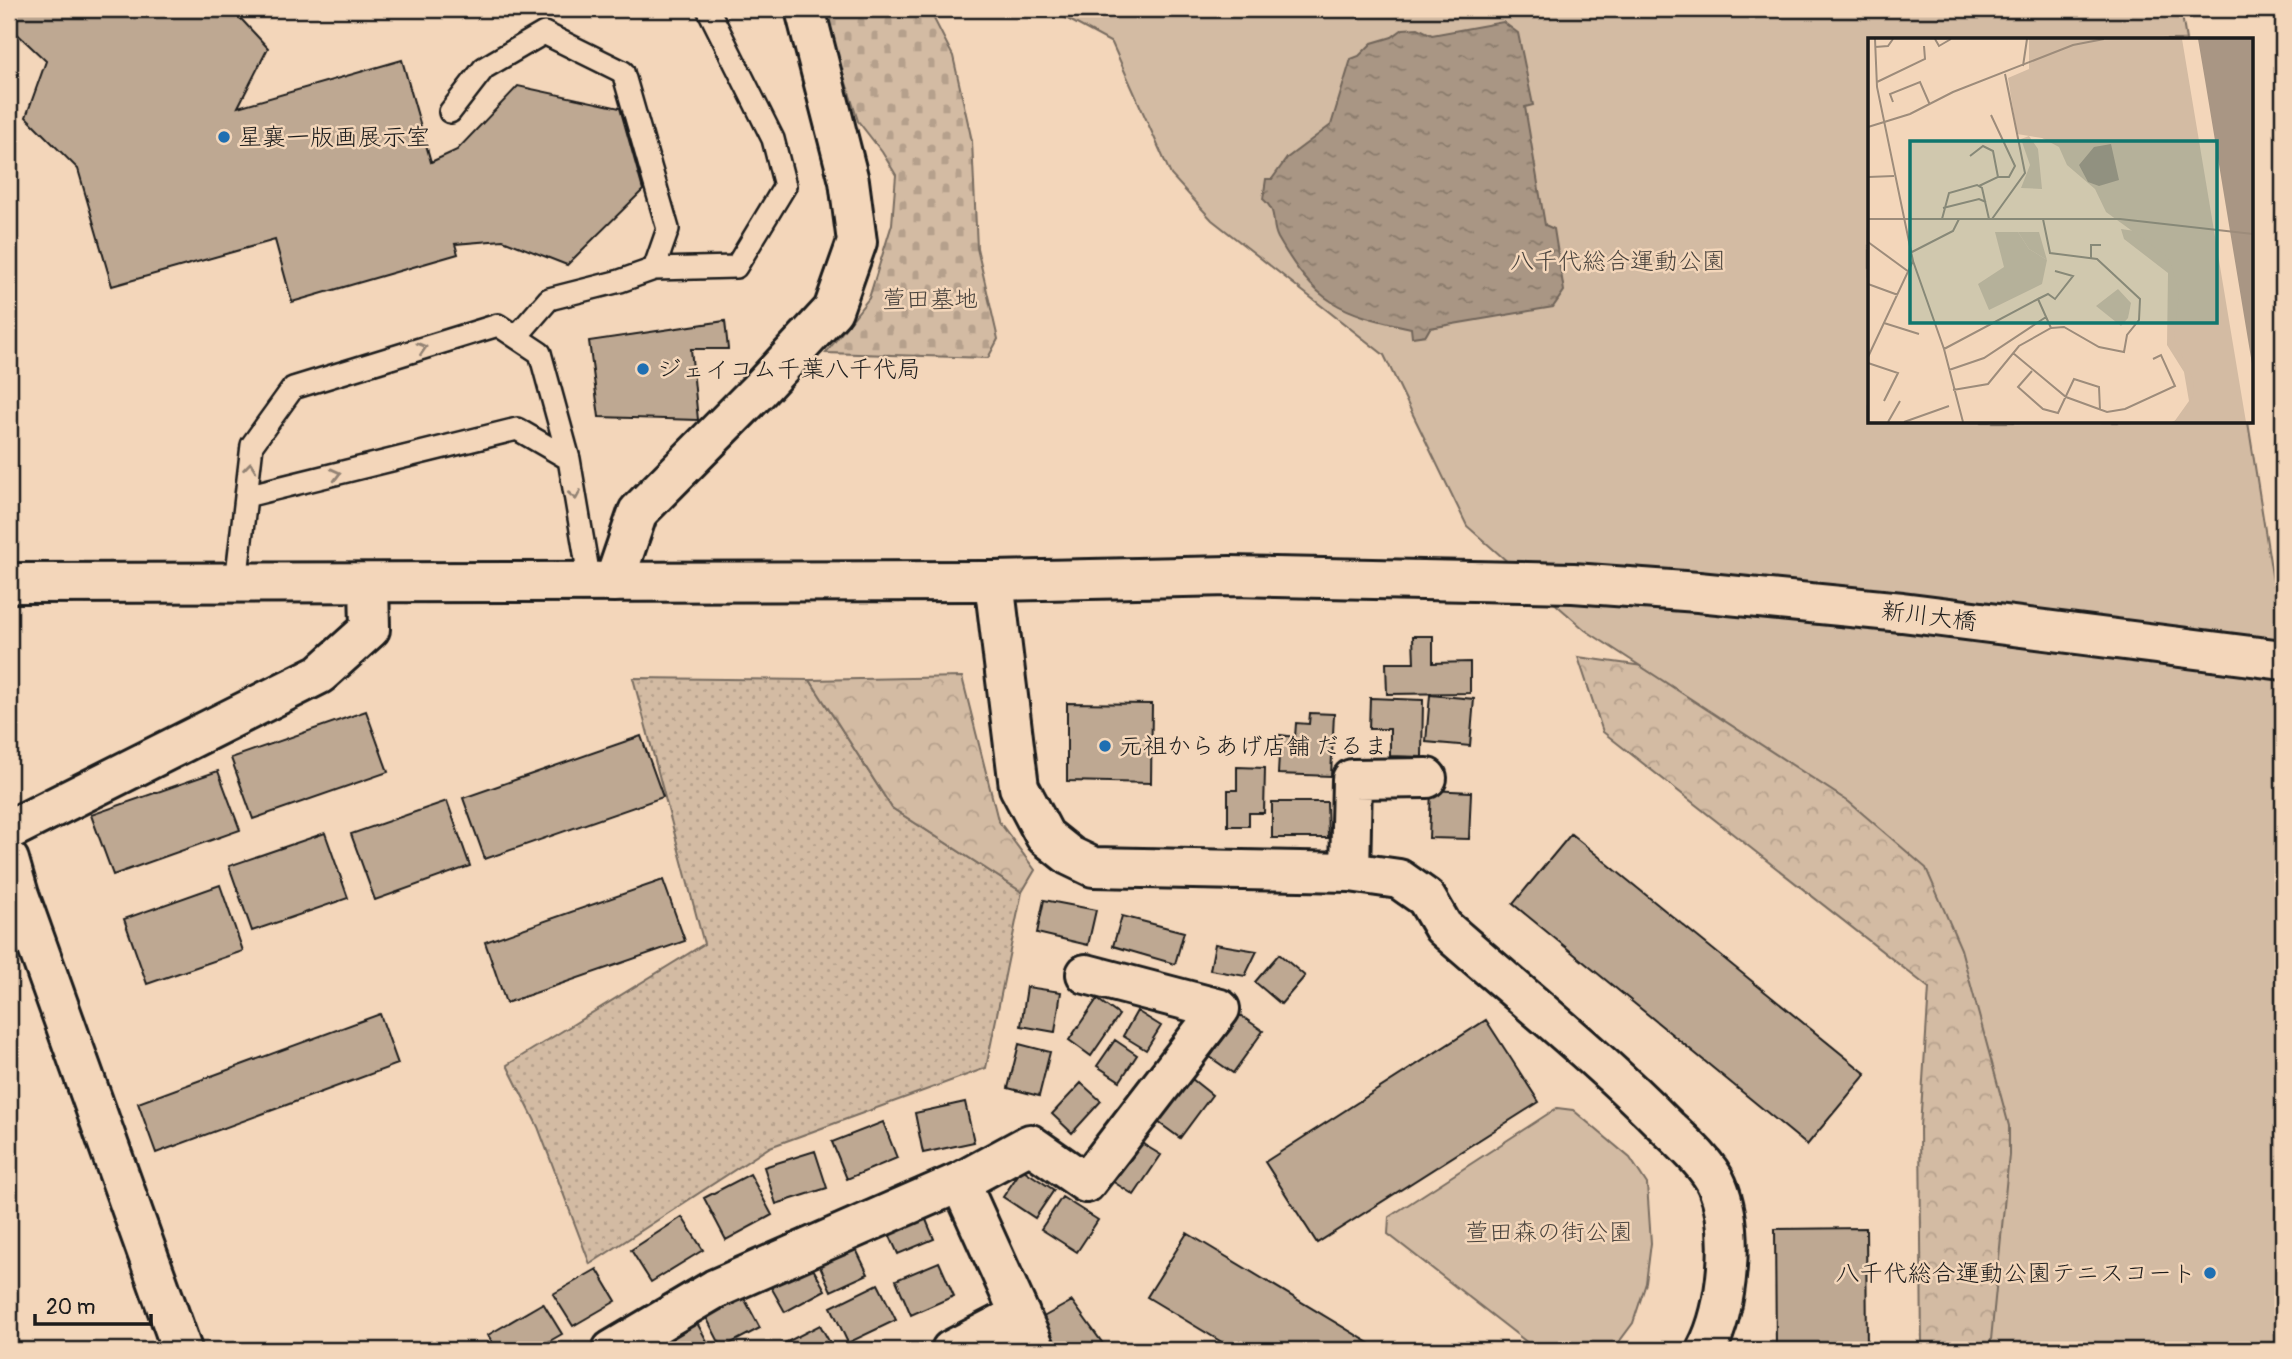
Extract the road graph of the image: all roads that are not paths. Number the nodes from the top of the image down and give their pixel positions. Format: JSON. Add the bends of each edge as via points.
{"nodes":[{"id":1,"x":708,"y":9,"type":"edge"},
{"id":2,"x":806,"y":9,"type":"edge"},
{"id":3,"x":450,"y":113,"type":"dead end"},
{"id":4,"x":654,"y":269,"type":"junction"},
{"id":5,"x":516,"y":337,"type":"junction"},
{"id":6,"x":569,"y":459,"type":"junction"},
{"id":7,"x":246,"y":496,"type":"junction"},
{"id":8,"x":602,"y":582,"type":"junction"},
{"id":9,"x":994,"y":582,"type":"junction"},
{"id":10,"x":9,"y":583,"type":"edge"},
{"id":11,"x":236,"y":583,"type":"junction"},
{"id":12,"x":369,"y":583,"type":"junction"},
{"id":13,"x":2283,"y":660,"type":"edge"},
{"id":14,"x":1427,"y":778,"type":"dead end"},
{"id":15,"x":9,"y":830,"type":"edge"},
{"id":16,"x":1350,"y":872,"type":"junction"},
{"id":17,"x":12,"y":892,"type":"edge"},
{"id":18,"x":1086,"y":974,"type":"dead end"},
{"id":19,"x":960,"y":1182,"type":"junction"},
{"id":20,"x":1020,"y":1314,"type":"junction"},
{"id":21,"x":182,"y":1350,"type":"edge"},
{"id":22,"x":612,"y":1350,"type":"edge"},
{"id":23,"x":951,"y":1350,"type":"edge"},
{"id":24,"x":1036,"y":1350,"type":"edge"},
{"id":25,"x":1706,"y":1350,"type":"edge"}],
"edges":[{"from":1,"to":4,"type":"lane","via":[[773,139],[785,186],[736,267]]},
{"from":2,"to":8,"type":"street","via":[[849,181],[857,242],[833,310],[638,512]]},
{"from":3,"to":4,"type":"lane","via":[[484,68],[544,33],[623,72],[668,229]]},
{"from":4,"to":5,"type":"lane","via":[[549,299]]},
{"from":5,"to":6,"type":"lane","via":[[540,353]]},
{"from":7,"to":5,"type":"lane","one_way":true,"via":[[252,445],[293,388],[498,325]]},
{"from":7,"to":6,"type":"lane","one_way":true,"via":[[517,429]]},
{"from":6,"to":8,"type":"lane","one_way":true},
{"from":7,"to":11,"type":"lane"},
{"from":8,"to":9,"type":"street","name":"新川大橋"},
{"from":8,"to":12,"type":"street","name":"新川大橋"},
{"from":9,"to":13,"type":"street","name":"新川大橋","via":[[1230,576],[1573,583],[1902,612]]},
{"from":9,"to":16,"type":"street","via":[[1019,787],[1045,836],[1093,867]]},
{"from":10,"to":11,"type":"street","name":"新川大橋"},
{"from":11,"to":12,"type":"street","name":"新川大橋"},
{"from":12,"to":15,"type":"street","via":[[370,629],[320,674]]},
{"from":14,"to":16,"type":"street","via":[[1352,779]]},
{"from":16,"to":25,"type":"street","via":[[1399,879],[1426,898],[1443,927],[1643,1103],[1717,1183],[1727,1217],[1726,1280]]},
{"from":17,"to":21,"type":"street"},
{"from":18,"to":19,"type":"street","via":[[1220,1009],[1086,1183],[1030,1144]]},
{"from":19,"to":20,"type":"street"},
{"from":19,"to":22,"type":"street","via":[[715,1289]]},
{"from":20,"to":23,"type":"street"},
{"from":20,"to":24,"type":"street"}]}
